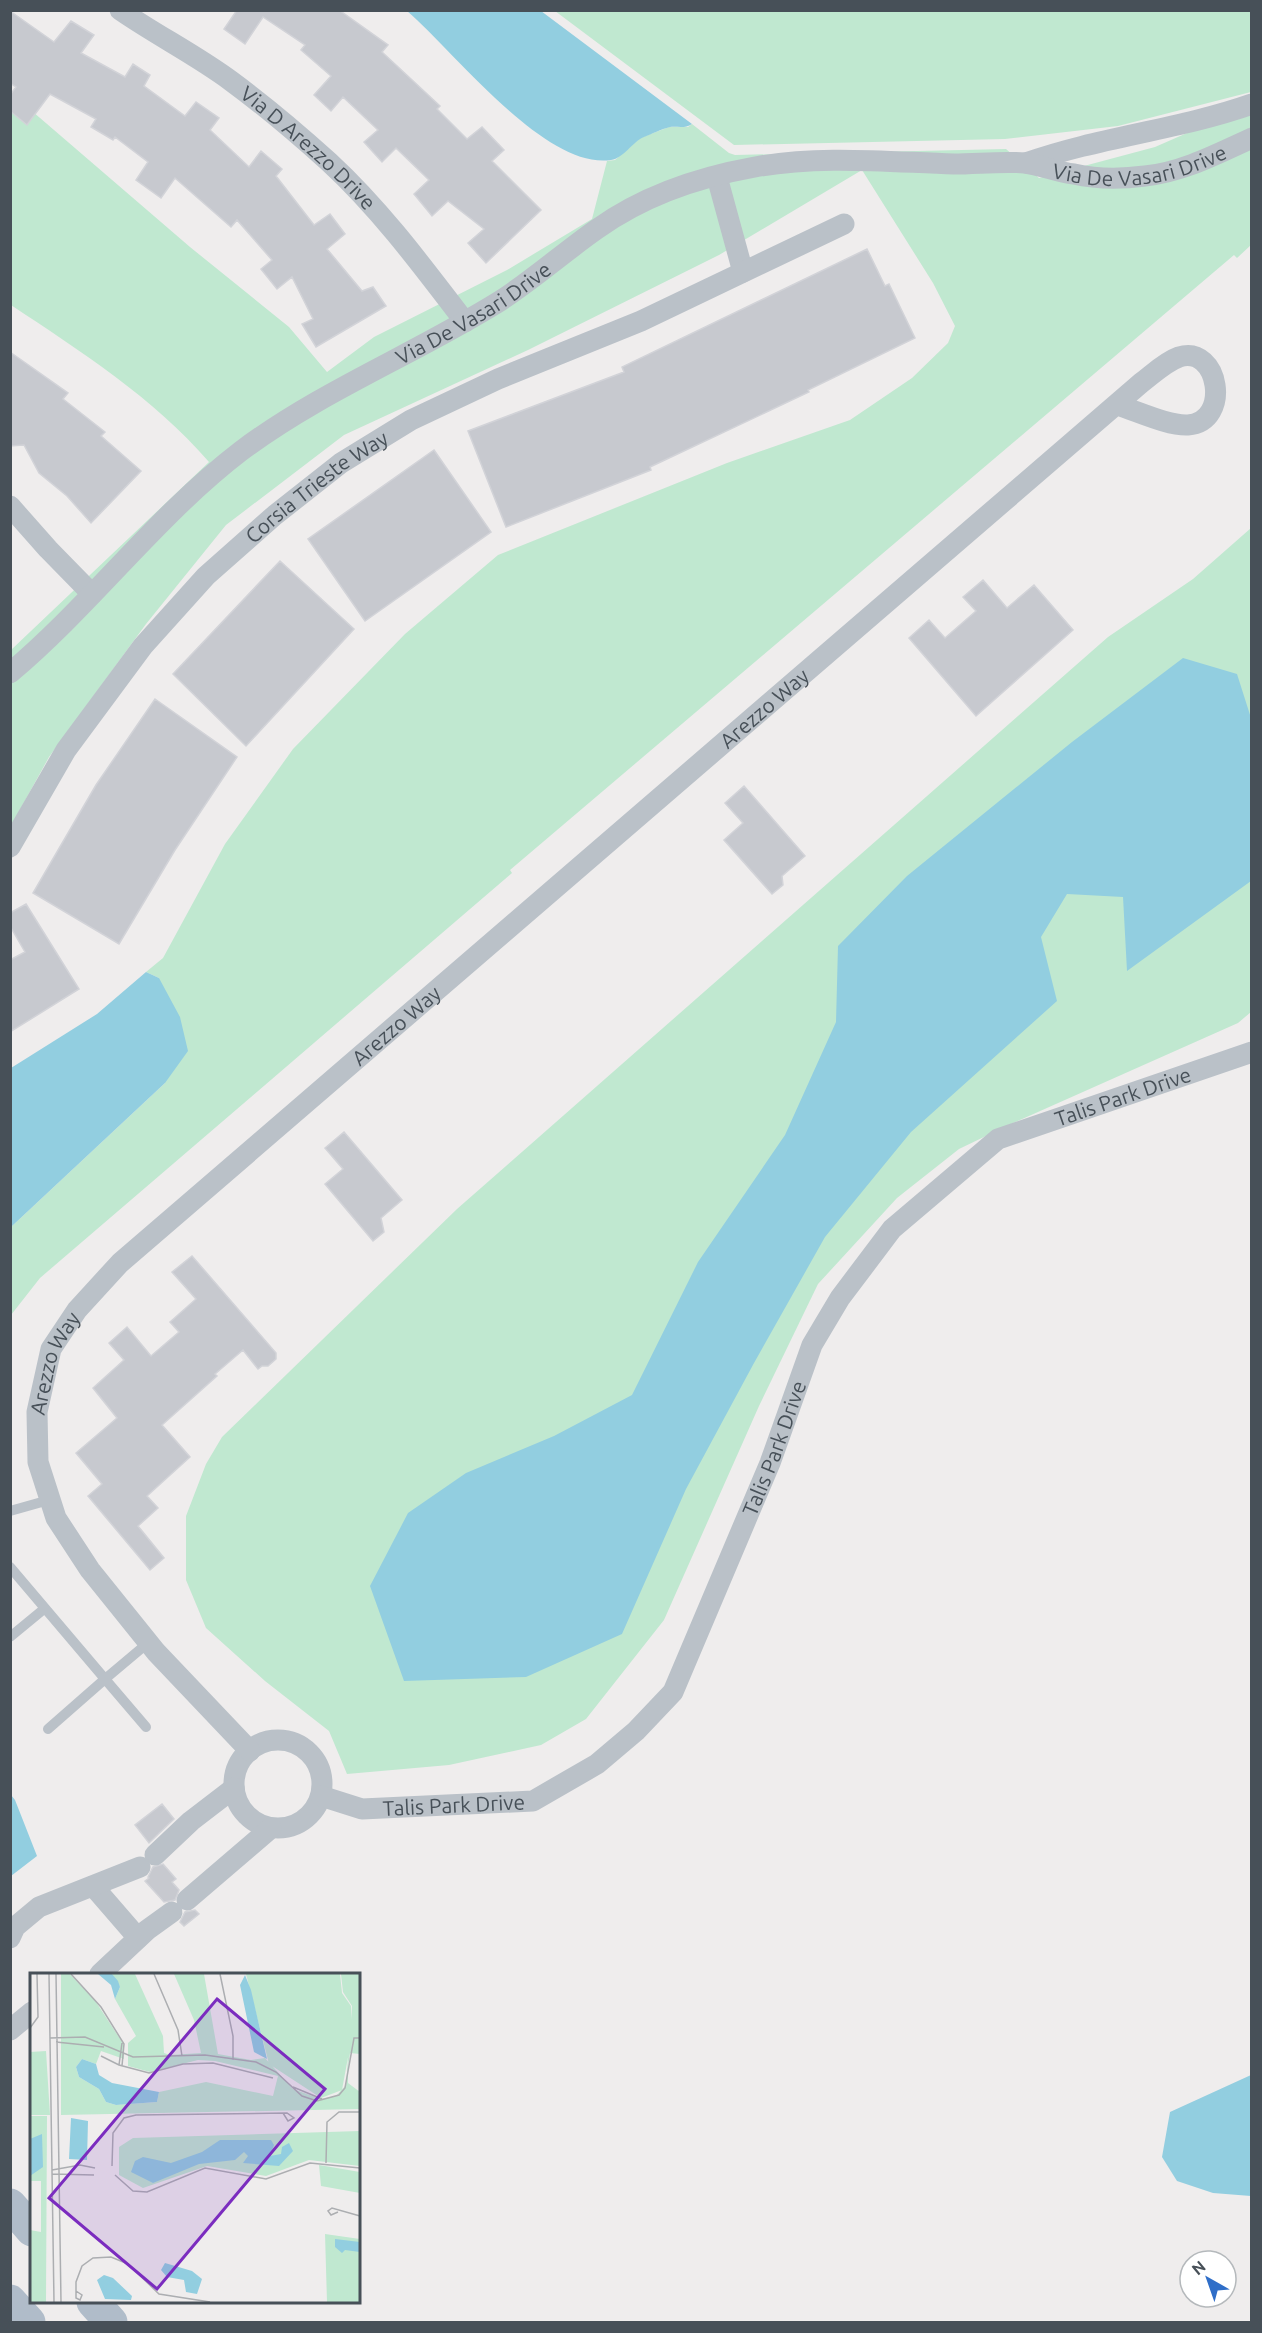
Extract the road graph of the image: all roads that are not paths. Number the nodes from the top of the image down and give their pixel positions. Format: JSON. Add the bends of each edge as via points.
{"nodes":[{"id":1,"x":120,"y":10,"type":"edge"},
{"id":2,"x":1251,"y":104,"type":"edge"},
{"id":3,"x":1251,"y":138,"type":"edge"},
{"id":4,"x":1025,"y":163,"type":"junction"},
{"id":5,"x":717,"y":177,"type":"junction"},
{"id":6,"x":844,"y":224,"type":"dead end"},
{"id":7,"x":743,"y":272,"type":"junction"},
{"id":8,"x":465,"y":322,"type":"junction"},
{"id":9,"x":1117,"y":405,"type":"dead end"},
{"id":10,"x":10,"y":506,"type":"edge"},
{"id":11,"x":92,"y":594,"type":"junction"},
{"id":12,"x":10,"y":673,"type":"edge"},
{"id":13,"x":10,"y":847,"type":"edge"},
{"id":14,"x":1251,"y":1052,"type":"edge"},
{"id":15,"x":49,"y":1500,"type":"junction"},
{"id":16,"x":10,"y":1511,"type":"edge"},
{"id":17,"x":10,"y":1567,"type":"edge"},
{"id":18,"x":44,"y":1609,"type":"junction"},
{"id":19,"x":10,"y":1637,"type":"edge"},
{"id":20,"x":148,"y":1642,"type":"junction"},
{"id":21,"x":105,"y":1679,"type":"junction"},
{"id":22,"x":146,"y":1727,"type":"dead end"},
{"id":23,"x":48,"y":1729,"type":"dead end"},
{"id":24,"x":250,"y":1751,"type":"junction"},
{"id":25,"x":234,"y":1788,"type":"junction"},
{"id":26,"x":321,"y":1796,"type":"junction"},
{"id":27,"x":271,"y":1828,"type":"junction"},
{"id":28,"x":93,"y":1886,"type":"junction"},
{"id":29,"x":10,"y":1938,"type":"edge"},
{"id":30,"x":138,"y":1938,"type":"junction"},
{"id":31,"x":101,"y":1973,"type":"edge"},
{"id":32,"x":30,"y":2013,"type":"edge"},
{"id":33,"x":10,"y":2030,"type":"edge"},
{"id":34,"x":10,"y":2205,"type":"edge"},
{"id":35,"x":30,"y":2228,"type":"edge"},
{"id":36,"x":10,"y":2301,"type":"edge"},
{"id":37,"x":95,"y":2303,"type":"edge"},
{"id":38,"x":29,"y":2322,"type":"edge"},
{"id":39,"x":111,"y":2322,"type":"edge"}],
"edges":[{"from":1,"to":8,"type":"street","name":"Via D Arezzo Drive","via":[[230,80],[330,163]]},
{"from":2,"to":4,"type":"street","name":"Via De Vasari Drive"},
{"from":3,"to":4,"type":"street","name":"Via De Vasari Drive","via":[[1198,162],[1146,176],[1076,175]]},
{"from":4,"to":5,"type":"street","name":"Via De Vasari Drive","via":[[831,160],[756,167]]},
{"from":5,"to":7,"type":"street"},
{"from":5,"to":8,"type":"street","name":"Via De Vasari Drive","via":[[634,206]]},
{"from":6,"to":7,"type":"street","name":"Corsia Trieste Way"},
{"from":7,"to":13,"type":"street","name":"Corsia Trieste Way","via":[[641,321],[498,379],[411,420],[322,477],[206,576],[143,646],[66,750]]},
{"from":8,"to":11,"type":"street","name":"Via De Vasari Drive","via":[[307,406],[242,451],[159,524]]},
{"from":9,"to":15,"type":"street","name":"Arezzo Way","via":[[120,1263],[77,1310],[51,1349],[37,1412],[38,1462]]},
{"from":10,"to":11,"type":"street"},
{"from":11,"to":12,"type":"street","name":"Via De Vasari Drive","via":[[56,633]]},
{"from":14,"to":26,"type":"street","name":"Talis Park Drive","via":[[998,1139],[892,1229],[840,1298],[812,1346],[770,1463],[673,1692],[597,1764],[533,1801],[362,1809]]},
{"from":15,"to":16,"type":"lane"},
{"from":15,"to":20,"type":"street","name":"Arezzo Way","via":[[66,1536]]},
{"from":17,"to":18,"type":"lane"},
{"from":18,"to":19,"type":"lane"},
{"from":18,"to":21,"type":"lane"},
{"from":20,"to":21,"type":"lane"},
{"from":20,"to":24,"type":"street","name":"Arezzo Way"},
{"from":21,"to":22,"type":"lane"},
{"from":21,"to":23,"type":"lane"},
{"from":24,"to":25,"type":"street","via":[[235,1774]]},
{"from":24,"to":26,"type":"street","via":[[276,1740],[302,1747],[320,1768]]},
{"from":25,"to":27,"type":"street","via":[[246,1814]]},
{"from":25,"to":28,"type":"street","via":[[147,1861]]},
{"from":26,"to":27,"type":"street","via":[[307,1817],[284,1828]]},
{"from":27,"to":30,"type":"street"},
{"from":28,"to":29,"type":"street","via":[[39,1907],[15,1928]]},
{"from":28,"to":30,"type":"street"},
{"from":30,"to":31,"type":"street"},
{"from":32,"to":33,"type":"street"},
{"from":34,"to":35,"type":"main road"},
{"from":36,"to":38,"type":"main road"},
{"from":37,"to":39,"type":"main road"}]}
